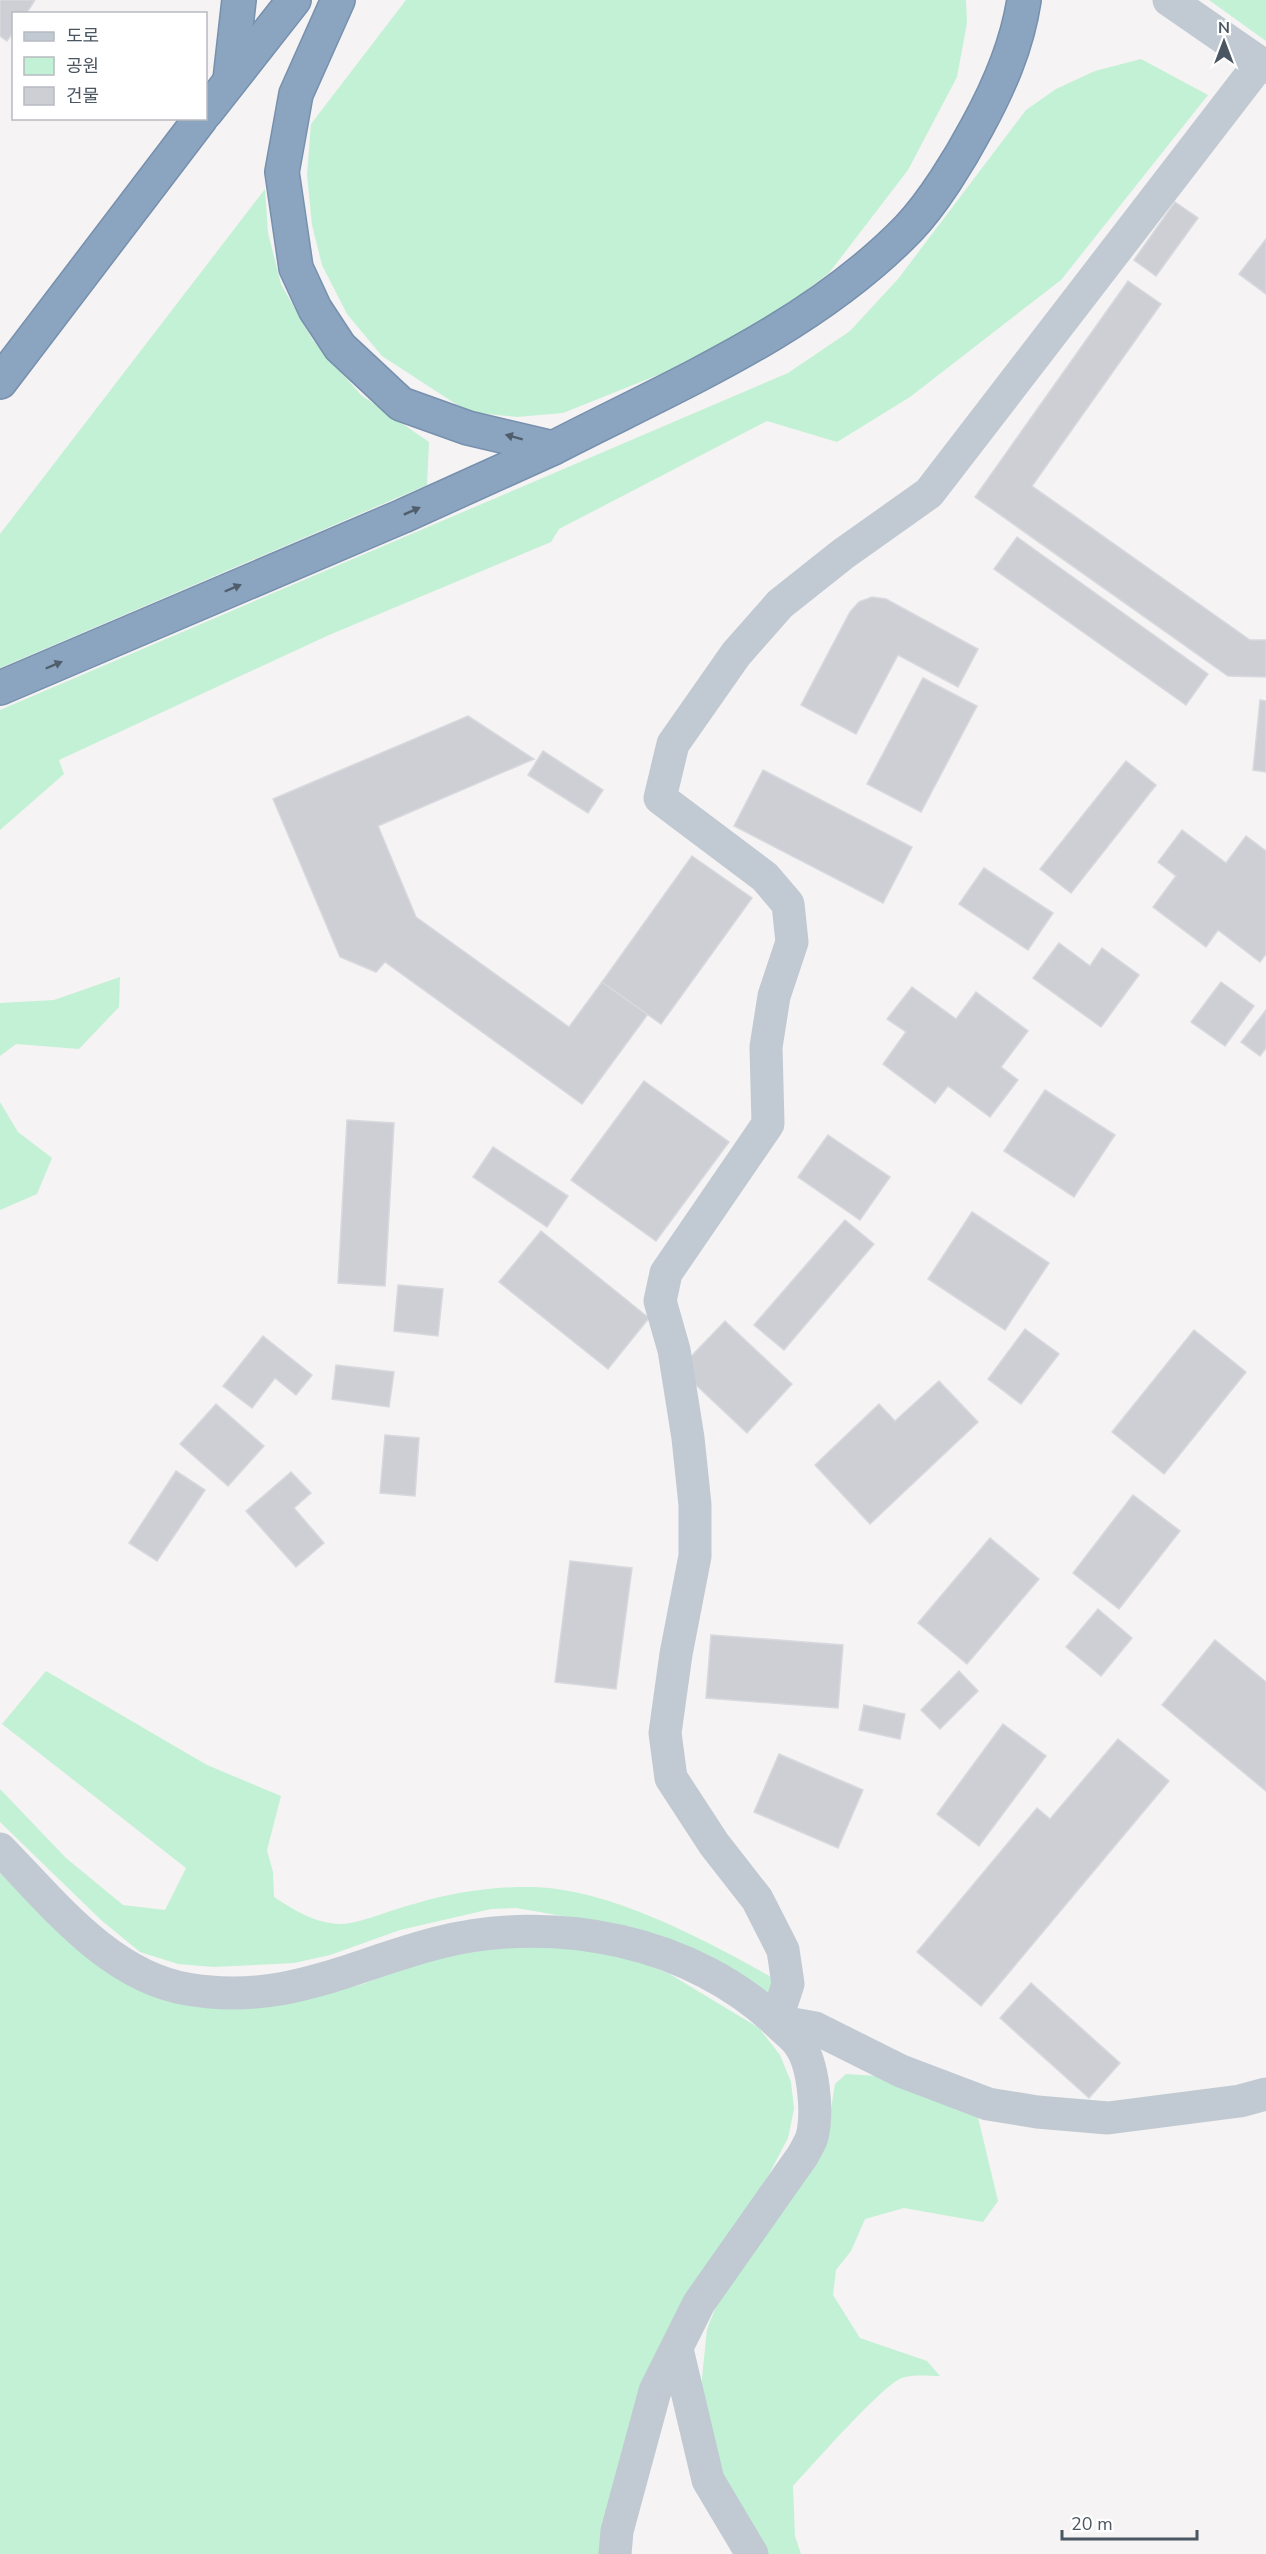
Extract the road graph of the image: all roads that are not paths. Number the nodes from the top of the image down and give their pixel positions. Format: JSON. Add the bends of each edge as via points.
{"nodes":[{"id":1,"x":239,"y":0,"type":"edge"},
{"id":2,"x":294,"y":0,"type":"edge"},
{"id":3,"x":338,"y":0,"type":"edge"},
{"id":4,"x":1024,"y":0,"type":"edge"},
{"id":5,"x":1169,"y":0,"type":"edge"},
{"id":6,"x":1263,"y":65,"type":"edge"},
{"id":7,"x":230,"y":80,"type":"junction"},
{"id":8,"x":207,"y":111,"type":"edge"},
{"id":9,"x":199,"y":120,"type":"edge"},
{"id":10,"x":0,"y":382,"type":"edge"},
{"id":11,"x":553,"y":447,"type":"junction"},
{"id":12,"x":0,"y":688,"type":"edge"},
{"id":13,"x":0,"y":1849,"type":"edge"},
{"id":14,"x":776,"y":2021,"type":"junction"},
{"id":15,"x":1266,"y":2094,"type":"edge"},
{"id":16,"x":677,"y":2349,"type":"junction"},
{"id":17,"x":615,"y":2554,"type":"edge"},
{"id":18,"x":752,"y":2554,"type":"edge"}],
"edges":[{"from":1,"to":7,"type":"highway"},
{"from":2,"to":7,"type":"highway"},
{"from":11,"to":3,"type":"highway","one_way":true,"via":[[468,428],[401,404],[340,347],[315,309],[297,268],[282,172],[297,94]]},
{"from":4,"to":11,"type":"highway","via":[[1019,33],[995,95],[962,154],[909,228],[842,288],[746,349]]},
{"from":5,"to":6,"type":"street"},
{"from":6,"to":14,"type":"street","via":[[929,493],[780,604],[690,716],[673,744],[666,766],[660,798],[765,877],[788,904],[792,942],[774,996],[766,1047],[768,1124],[666,1273],[660,1300],[674,1350],[695,1505],[695,1556],[665,1733],[671,1778],[714,1844],[757,1899],[783,1950],[788,1984]]},
{"from":7,"to":8,"type":"highway"},
{"from":9,"to":10,"type":"highway"},
{"from":12,"to":11,"type":"highway","one_way":true,"via":[[403,516]]},
{"from":13,"to":14,"type":"street","via":[[69,1920],[113,1957],[184,1989],[230,1994],[272,1991],[316,1982],[475,1935],[561,1933],[647,1947],[687,1961],[746,1997]]},
{"from":14,"to":15,"type":"street","via":[[815,2028],[901,2071],[988,2104],[1037,2112],[1108,2118],[1240,2101]]},
{"from":14,"to":16,"type":"street","via":[[800,2045],[811,2074],[815,2106],[812,2137],[699,2303]]},
{"from":16,"to":17,"type":"street","via":[[655,2391],[617,2531]]},
{"from":16,"to":18,"type":"street","via":[[708,2480]]}]}
